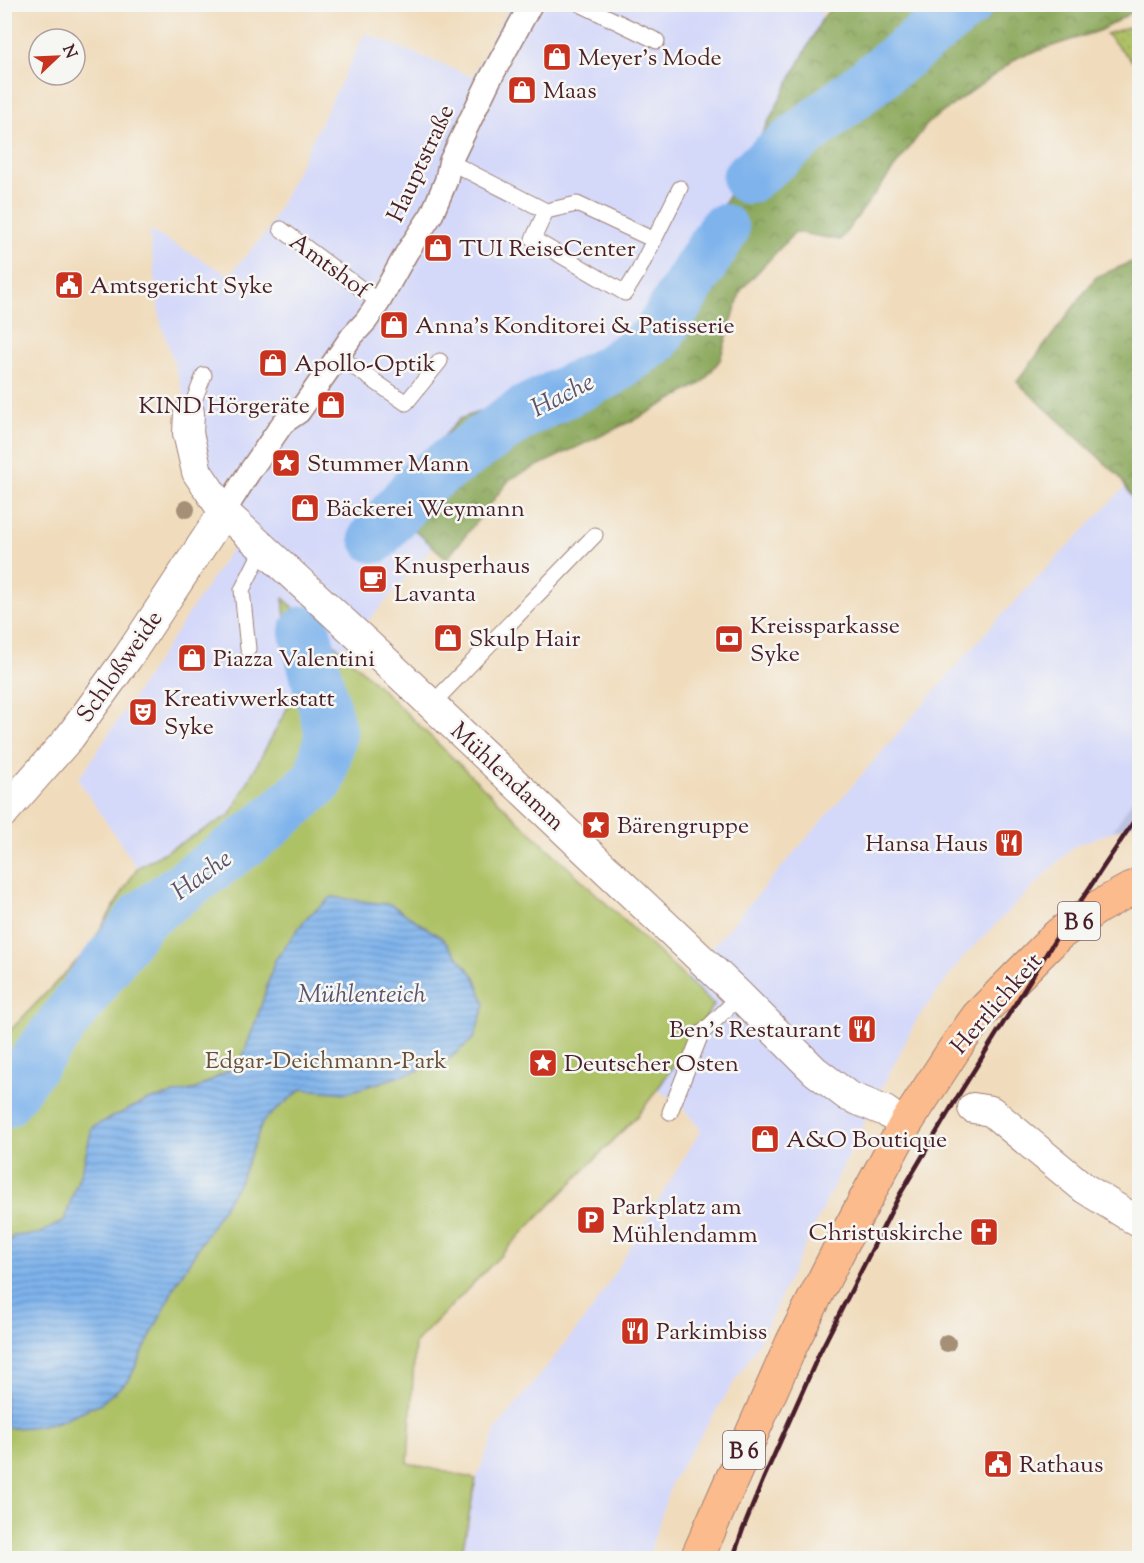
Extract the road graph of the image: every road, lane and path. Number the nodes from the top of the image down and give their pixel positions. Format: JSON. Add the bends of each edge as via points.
{"nodes":[{"id":1,"x":531,"y":4,"type":"edge"},
{"id":2,"x":580,"y":4,"type":"edge"},
{"id":3,"x":657,"y":41,"type":"dead end"},
{"id":4,"x":450,"y":162,"type":"junction"},
{"id":5,"x":680,"y":188,"type":"dead end"},
{"id":6,"x":546,"y":211,"type":"junction"},
{"id":7,"x":280,"y":229,"type":"dead end"},
{"id":8,"x":654,"y":240,"type":"junction"},
{"id":9,"x":379,"y":302,"type":"junction"},
{"id":10,"x":338,"y":357,"type":"junction"},
{"id":11,"x":440,"y":361,"type":"dead end"},
{"id":12,"x":204,"y":375,"type":"dead end"},
{"id":13,"x":189,"y":413,"type":"joint"},
{"id":14,"x":224,"y":512,"type":"junction"},
{"id":15,"x":595,"y":535,"type":"dead end"},
{"id":16,"x":263,"y":548,"type":"junction"},
{"id":17,"x":248,"y":649,"type":"dead end"},
{"id":18,"x":432,"y":704,"type":"junction"},
{"id":19,"x":4,"y":812,"type":"edge"},
{"id":20,"x":1140,"y":884,"type":"edge"},
{"id":21,"x":740,"y":996,"type":"junction"},
{"id":22,"x":973,"y":1108,"type":"dead end"},
{"id":23,"x":670,"y":1112,"type":"dead end"},
{"id":24,"x":905,"y":1125,"type":"junction"},
{"id":25,"x":1140,"y":1223,"type":"edge"},
{"id":26,"x":697,"y":1558,"type":"edge"}],
"edges":[{"from":1,"to":4,"type":"street","name":"Hauptstraße"},
{"from":2,"to":3,"type":"lane"},
{"from":4,"to":6,"type":"lane"},
{"from":4,"to":9,"type":"street","name":"Hauptstraße","via":[[432,214]]},
{"from":5,"to":8,"type":"lane"},
{"from":6,"to":8,"type":"lane","via":[[578,204]]},
{"from":6,"to":8,"type":"lane","via":[[533,239],[625,293]]},
{"from":7,"to":9,"type":"lane","name":"Amtshof"},
{"from":9,"to":10,"type":"street","name":"Hauptstraße"},
{"from":10,"to":11,"type":"lane","via":[[406,403]]},
{"from":10,"to":14,"type":"street","name":"Hauptstraße","via":[[299,412],[283,423]]},
{"from":12,"to":13,"type":"lane"},
{"from":13,"to":14,"type":"street","via":[[188,434],[197,472]]},
{"from":14,"to":16,"type":"street","name":"Mühlendamm"},
{"from":14,"to":19,"type":"street","name":"Schloßweide","via":[[70,737]]},
{"from":15,"to":18,"type":"lane"},
{"from":16,"to":17,"type":"lane","via":[[242,590]]},
{"from":16,"to":18,"type":"street","name":"Mühlendamm"},
{"from":18,"to":21,"type":"street","name":"Mühlendamm"},
{"from":20,"to":24,"type":"main road","name":"Herrlichkeit","number":"B 6","via":[[1058,935],[1025,966],[978,1016]]},
{"from":21,"to":23,"type":"lane","via":[[701,1034]]},
{"from":21,"to":24,"type":"street","name":"Mühlendamm","via":[[815,1071],[848,1096],[885,1111]]},
{"from":22,"to":25,"type":"street","via":[[991,1111],[1084,1188]]},
{"from":24,"to":26,"type":"main road","number":"B 6","via":[[792,1343]]}]}
